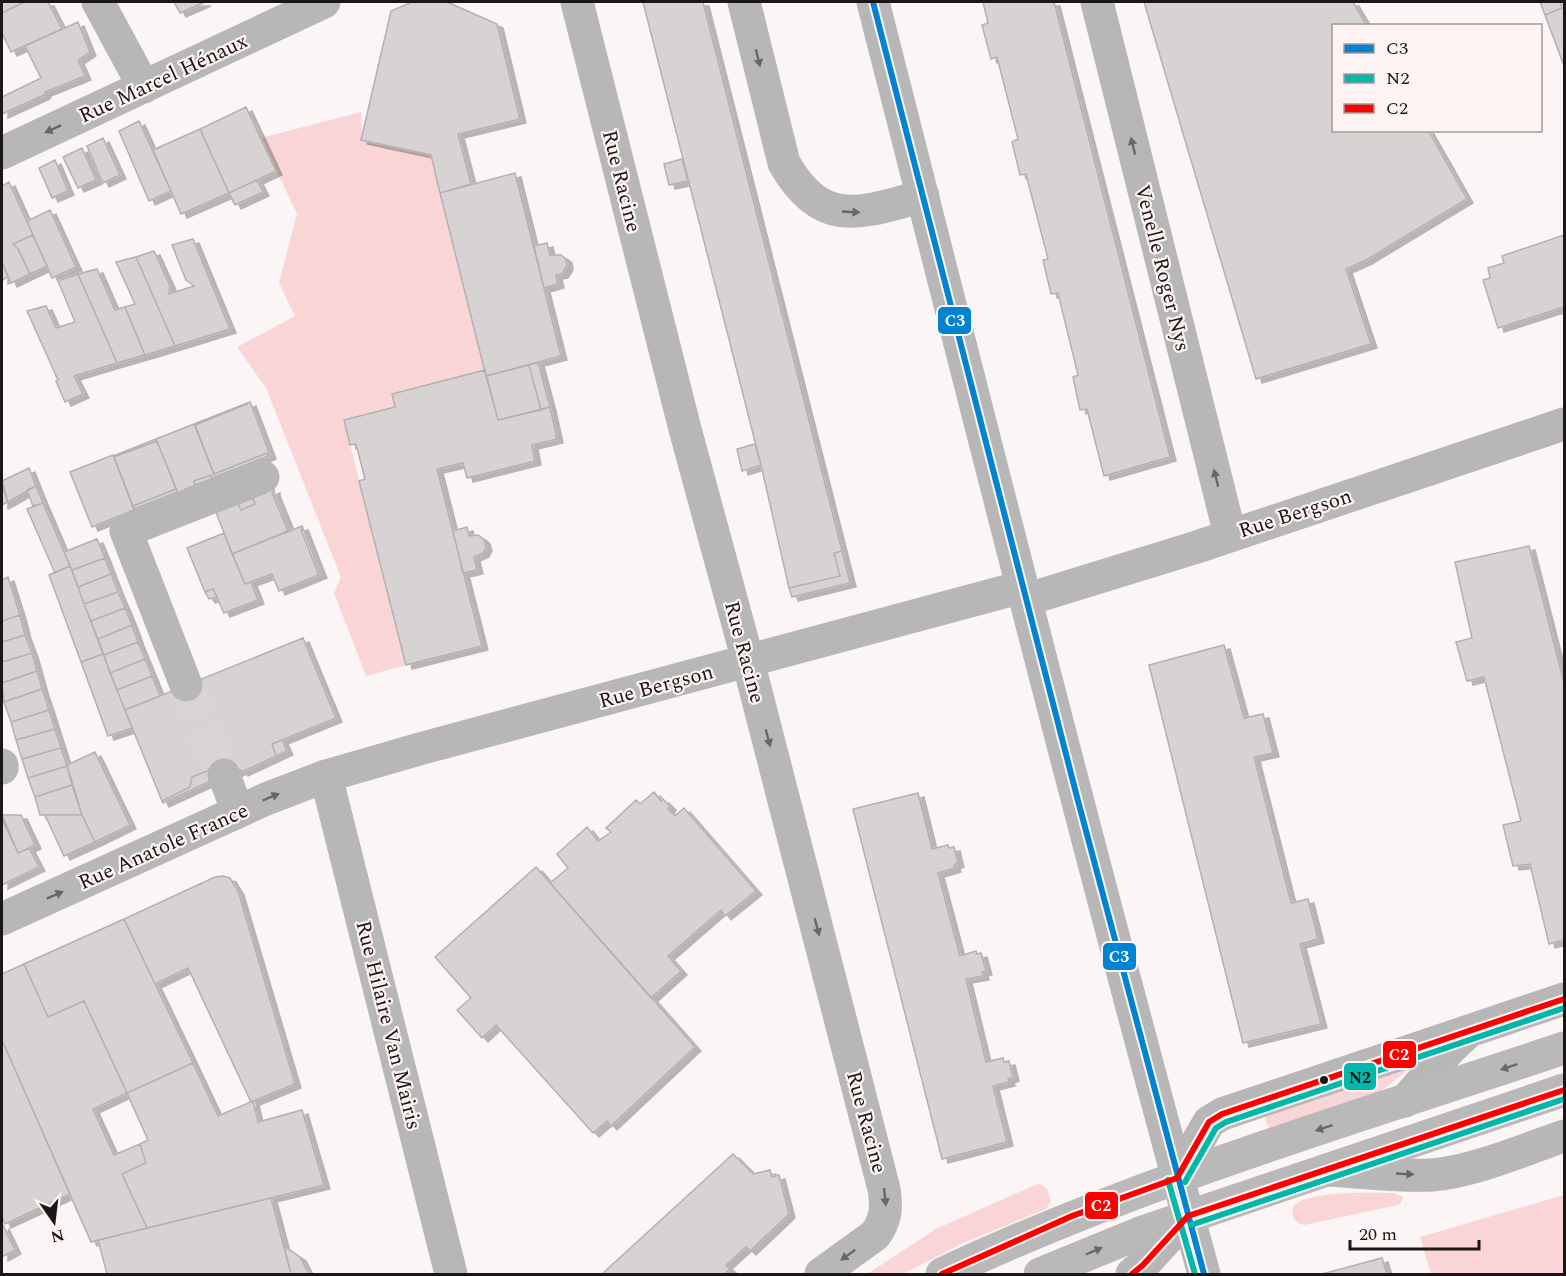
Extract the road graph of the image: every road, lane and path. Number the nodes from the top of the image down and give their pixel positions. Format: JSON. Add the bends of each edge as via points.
{"nodes":[{"id":1,"x":98,"y":2,"type":"edge"},
{"id":2,"x":324,"y":2,"type":"edge"},
{"id":3,"x":577,"y":2,"type":"edge"},
{"id":4,"x":744,"y":2,"type":"edge"},
{"id":5,"x":873,"y":2,"type":"edge"},
{"id":6,"x":1097,"y":2,"type":"edge"},
{"id":7,"x":144,"y":87,"type":"junction"},
{"id":8,"x":2,"y":153,"type":"edge"},
{"id":9,"x":923,"y":196,"type":"junction"},
{"id":10,"x":1564,"y":424,"type":"edge"},
{"id":11,"x":263,"y":477,"type":"dead end"},
{"id":12,"x":1230,"y":535,"type":"junction"},
{"id":13,"x":1024,"y":594,"type":"junction"},
{"id":14,"x":748,"y":661,"type":"junction"},
{"id":15,"x":186,"y":684,"type":"tunnel mouth"},
{"id":16,"x":224,"y":775,"type":"tunnel mouth"},
{"id":17,"x":326,"y":776,"type":"junction"},
{"id":18,"x":238,"y":812,"type":"junction"},
{"id":19,"x":2,"y":919,"type":"edge"},
{"id":20,"x":1564,"y":999,"type":"edge"},
{"id":21,"x":1482,"y":1026,"type":"junction"},
{"id":22,"x":1564,"y":1048,"type":"edge"},
{"id":23,"x":1564,"y":1090,"type":"edge"},
{"id":24,"x":1405,"y":1101,"type":"junction"},
{"id":25,"x":1564,"y":1137,"type":"edge"},
{"id":26,"x":1325,"y":1170,"type":"junction"},
{"id":27,"x":1177,"y":1178,"type":"junction"},
{"id":28,"x":1188,"y":1216,"type":"junction"},
{"id":29,"x":451,"y":1275,"type":"edge"},
{"id":30,"x":820,"y":1275,"type":"edge"},
{"id":31,"x":942,"y":1275,"type":"edge"},
{"id":32,"x":1040,"y":1275,"type":"edge"},
{"id":33,"x":1132,"y":1275,"type":"edge"},
{"id":34,"x":1204,"y":1275,"type":"edge"}],
"edges":[{"from":1,"to":7,"type":"street"},
{"from":2,"to":7,"type":"street","name":"Rue Marcel Hénaux"},
{"from":3,"to":14,"type":"street","name":"Rue Racine"},
{"from":4,"to":9,"type":"street","one_way":true,"via":[[784,163],[793,179],[814,200],[844,212],[862,212]]},
{"from":5,"to":9,"type":"street"},
{"from":12,"to":6,"type":"street","name":"Venelle Roger Nys","one_way":true},
{"from":7,"to":8,"type":"street","name":"Rue Marcel Hénaux","one_way":true},
{"from":9,"to":13,"type":"street"},
{"from":10,"to":12,"type":"street","name":"Rue Bergson"},
{"from":11,"to":15,"type":"street","via":[[126,531]]},
{"from":12,"to":13,"type":"street","name":"Rue Bergson"},
{"from":13,"to":14,"type":"street","name":"Rue Bergson"},
{"from":13,"to":27,"type":"street"},
{"from":14,"to":17,"type":"street","name":"Rue Bergson"},
{"from":14,"to":30,"type":"street","name":"Rue Racine","one_way":true,"via":[[886,1203],[884,1219],[875,1235]]},
{"from":16,"to":18,"type":"street"},
{"from":18,"to":17,"type":"street","name":"Rue Anatole France","one_way":true},
{"from":17,"to":29,"type":"street","name":"Rue Hilaire Van Mairis"},
{"from":19,"to":18,"type":"street","name":"Rue Anatole France","one_way":true},
{"from":20,"to":21,"type":"street"},
{"from":21,"to":24,"type":"street","via":[[1457,1042]]},
{"from":21,"to":27,"type":"street","via":[[1215,1117]]},
{"from":22,"to":24,"type":"main road","one_way":true},
{"from":23,"to":26,"type":"main road"},
{"from":24,"to":27,"type":"main road","one_way":true},
{"from":26,"to":25,"type":"street","one_way":true,"via":[[1444,1173]]},
{"from":26,"to":28,"type":"main road"},
{"from":27,"to":28,"type":"street"},
{"from":27,"to":31,"type":"main road","via":[[1072,1216]]},
{"from":32,"to":28,"type":"main road","one_way":true},
{"from":28,"to":33,"type":"street"},
{"from":28,"to":34,"type":"street"}]}
